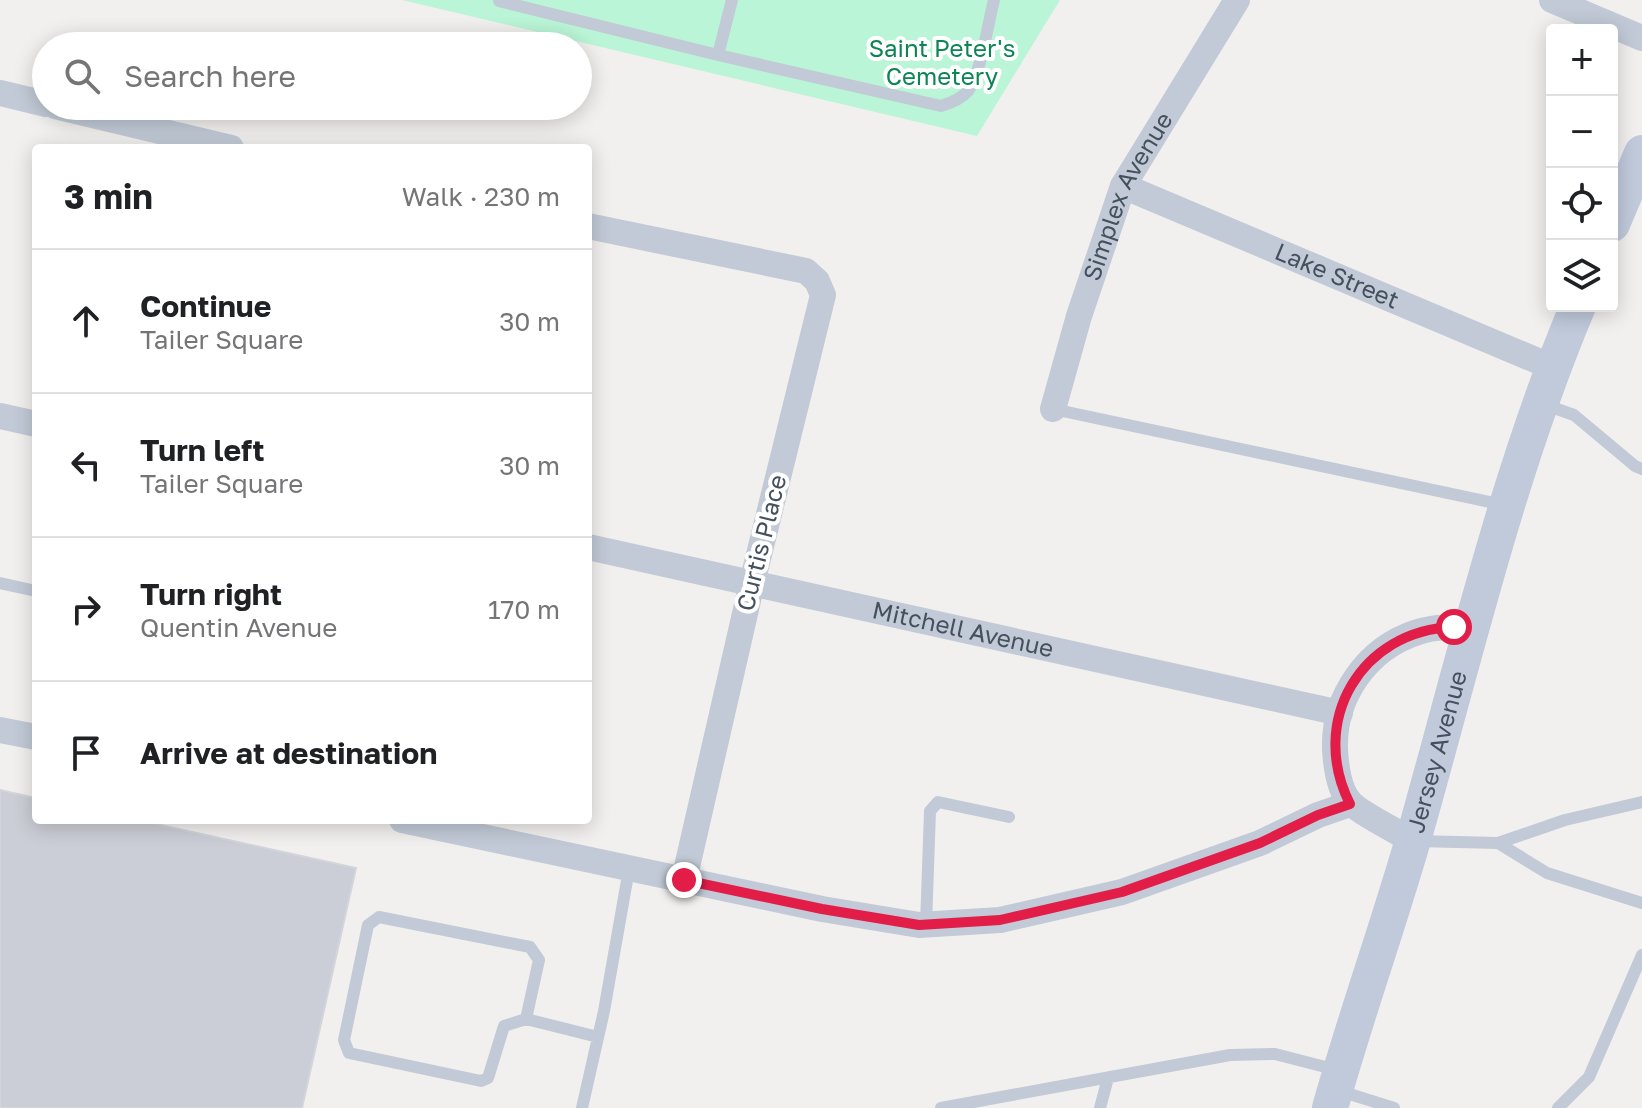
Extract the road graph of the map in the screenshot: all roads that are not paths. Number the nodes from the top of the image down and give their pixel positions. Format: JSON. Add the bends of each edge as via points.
{"nodes":[{"id":1,"x":498,"y":0,"type":"edge"},
{"id":2,"x":732,"y":0,"type":"edge"},
{"id":3,"x":994,"y":0,"type":"edge"},
{"id":4,"x":1237,"y":0,"type":"edge"},
{"id":5,"x":1552,"y":0,"type":"edge"},
{"id":6,"x":1642,"y":38,"type":"edge"},
{"id":7,"x":718,"y":55,"type":"junction"},
{"id":8,"x":0,"y":93,"type":"edge"},
{"id":9,"x":32,"y":101,"type":"edge"},
{"id":10,"x":111,"y":120,"type":"edge"},
{"id":11,"x":206,"y":144,"type":"edge"},
{"id":12,"x":1642,"y":153,"type":"edge"},
{"id":13,"x":1123,"y":186,"type":"junction"},
{"id":14,"x":1618,"y":210,"type":"edge"},
{"id":15,"x":592,"y":227,"type":"edge"},
{"id":16,"x":1575,"y":312,"type":"edge"},
{"id":17,"x":1552,"y":367,"type":"junction"},
{"id":18,"x":1540,"y":403,"type":"junction"},
{"id":19,"x":1053,"y":409,"type":"joint"},
{"id":20,"x":0,"y":416,"type":"edge"},
{"id":21,"x":32,"y":423,"type":"edge"},
{"id":22,"x":1642,"y":469,"type":"edge"},
{"id":23,"x":1507,"y":505,"type":"junction"},
{"id":24,"x":592,"y":548,"type":"edge"},
{"id":25,"x":0,"y":583,"type":"edge"},
{"id":26,"x":752,"y":583,"type":"junction"},
{"id":27,"x":32,"y":590,"type":"edge"},
{"id":28,"x":1473,"y":628,"type":"junction"},
{"id":29,"x":1340,"y":713,"type":"junction"},
{"id":30,"x":0,"y":730,"type":"edge"},
{"id":31,"x":32,"y":736,"type":"edge"},
{"id":32,"x":1642,"y":802,"type":"edge"},
{"id":33,"x":1350,"y":804,"type":"junction"},
{"id":34,"x":1009,"y":817,"type":"dead end"},
{"id":35,"x":421,"y":824,"type":"edge"},
{"id":36,"x":1413,"y":841,"type":"junction"},
{"id":37,"x":1498,"y":843,"type":"junction"},
{"id":38,"x":629,"y":869,"type":"junction"},
{"id":39,"x":684,"y":880,"type":"junction"},
{"id":40,"x":1642,"y":903,"type":"edge"},
{"id":41,"x":926,"y":925,"type":"junction"},
{"id":42,"x":1642,"y":955,"type":"edge"},
{"id":43,"x":526,"y":1019,"type":"junction"},
{"id":44,"x":598,"y":1037,"type":"junction"},
{"id":45,"x":1108,"y":1078,"type":"junction"},
{"id":46,"x":1335,"y":1089,"type":"edge"},
{"id":47,"x":582,"y":1108,"type":"edge"},
{"id":48,"x":941,"y":1108,"type":"edge"},
{"id":49,"x":1100,"y":1108,"type":"edge"},
{"id":50,"x":1394,"y":1108,"type":"edge"},
{"id":51,"x":1558,"y":1108,"type":"edge"}],
"edges":[{"from":1,"to":7,"type":"lane"},
{"from":2,"to":7,"type":"lane"},
{"from":3,"to":7,"type":"lane","via":[[976,77],[967,92],[941,106]]},
{"from":4,"to":13,"type":"street","name":"Simplex Avenue"},
{"from":5,"to":6,"type":"street"},
{"from":8,"to":9,"type":"street"},
{"from":10,"to":11,"type":"street"},
{"from":12,"to":14,"type":"street"},
{"from":13,"to":17,"type":"street","name":"Lake Street"},
{"from":13,"to":19,"type":"street","name":"Simplex Avenue"},
{"from":15,"to":26,"type":"street","name":"Curtis Place","via":[[806,271],[817,281],[823,295]]},
{"from":16,"to":17,"type":"street","name":"Jersey Avenue"},
{"from":17,"to":18,"type":"street","name":"Jersey Avenue"},
{"from":18,"to":22,"type":"lane","via":[[1574,415]]},
{"from":18,"to":23,"type":"street","name":"Jersey Avenue"},
{"from":19,"to":23,"type":"lane"},
{"from":20,"to":21,"type":"street"},
{"from":23,"to":28,"type":"street","name":"Jersey Avenue"},
{"from":24,"to":26,"type":"street","name":"Mitchell Avenue"},
{"from":25,"to":27,"type":"lane"},
{"from":26,"to":29,"type":"street","name":"Mitchell Avenue"},
{"from":26,"to":39,"type":"street","name":"Curtis Place"},
{"from":28,"to":29,"type":"street","via":[[1429,629],[1384,649],[1358,675]]},
{"from":28,"to":36,"type":"street","name":"Jersey Avenue"},
{"from":29,"to":33,"type":"street","via":[[1336,756]]},
{"from":30,"to":31,"type":"street"},
{"from":32,"to":37,"type":"lane"},
{"from":33,"to":36,"type":"street"},
{"from":33,"to":41,"type":"street","via":[[1122,892],[1000,920]]},
{"from":34,"to":41,"type":"lane","via":[[938,802],[930,811]]},
{"from":35,"to":38,"type":"street"},
{"from":36,"to":37,"type":"lane"},
{"from":36,"to":46,"type":"street","name":"Jersey Avenue"},
{"from":37,"to":40,"type":"lane","via":[[1547,873]]},
{"from":38,"to":39,"type":"street"},
{"from":38,"to":44,"type":"lane"},
{"from":39,"to":41,"type":"street"},
{"from":42,"to":51,"type":"lane","via":[[1589,1077]]},
{"from":43,"to":43,"type":"lane","via":[[539,960],[530,947],[379,917],[368,925],[344,1040],[349,1053],[481,1081],[488,1078],[504,1026]]},
{"from":43,"to":44,"type":"lane"},
{"from":44,"to":47,"type":"lane"},
{"from":45,"to":46,"type":"lane","via":[[1230,1055],[1275,1054]]},
{"from":45,"to":48,"type":"lane"},
{"from":45,"to":49,"type":"lane"},
{"from":46,"to":50,"type":"lane"}]}
